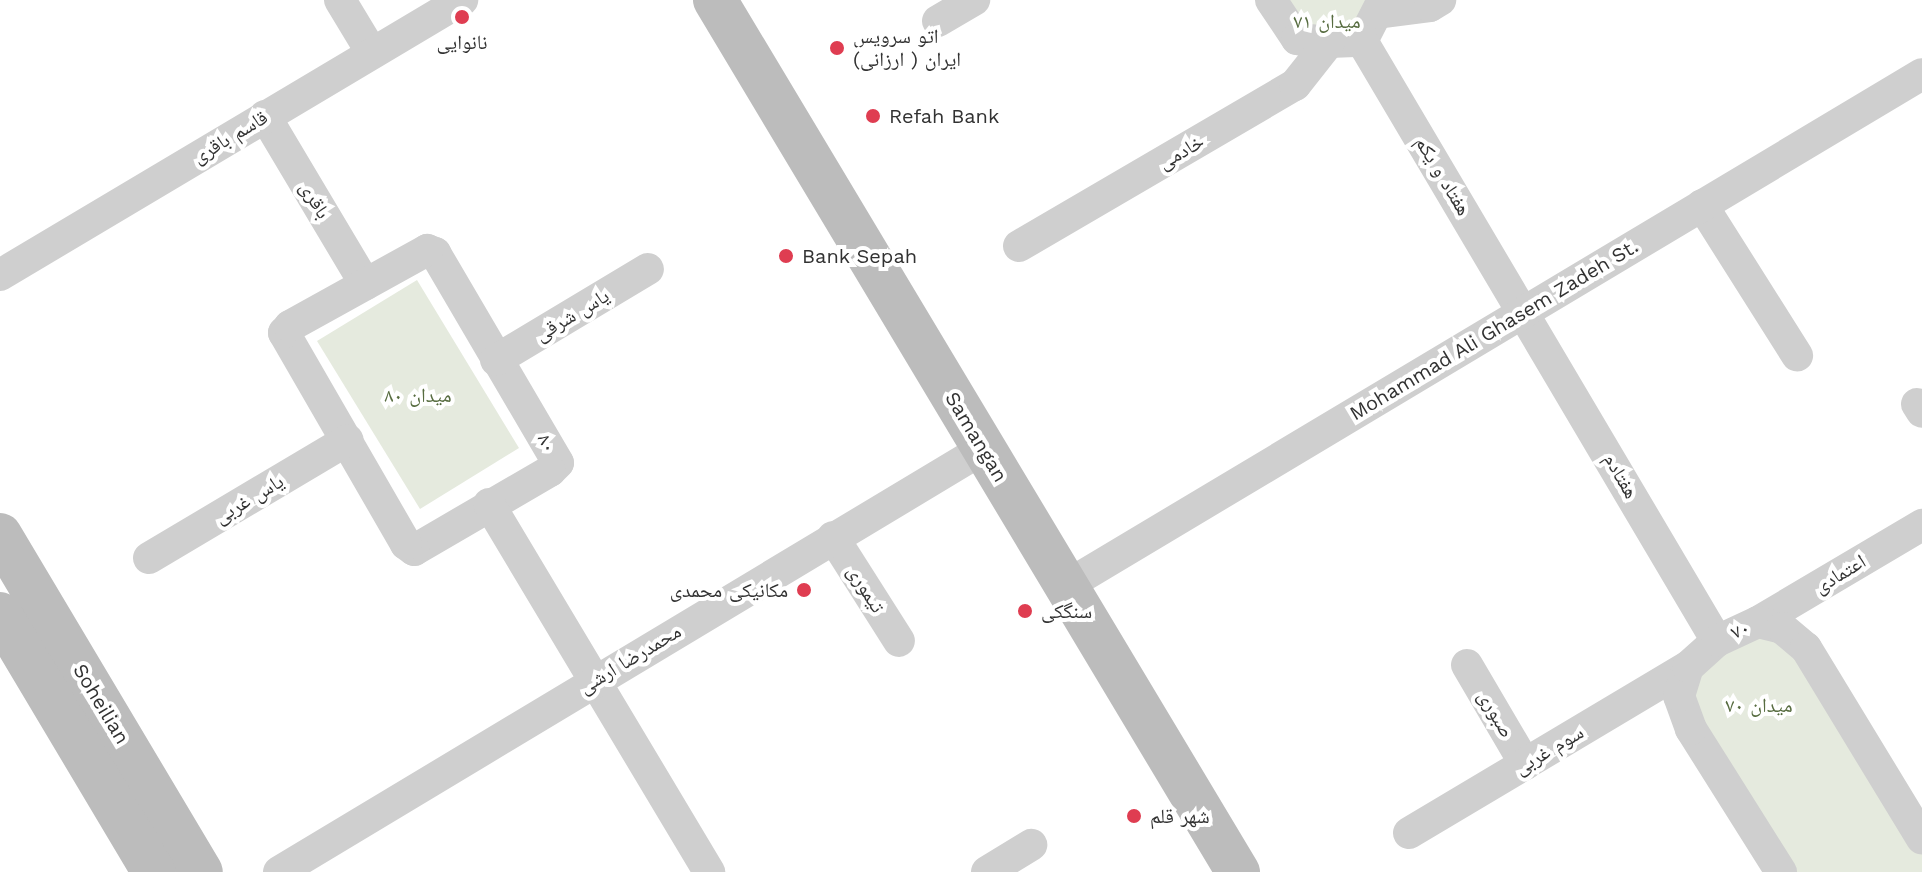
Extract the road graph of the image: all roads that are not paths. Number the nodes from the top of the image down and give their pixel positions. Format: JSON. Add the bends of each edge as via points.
{"nodes":[{"id":1,"x":340,"y":0,"type":"edge"},
{"id":2,"x":462,"y":0,"type":"edge"},
{"id":3,"x":715,"y":0,"type":"edge"},
{"id":4,"x":974,"y":0,"type":"edge"},
{"id":5,"x":1271,"y":0,"type":"edge"},
{"id":6,"x":1440,"y":0,"type":"edge"},
{"id":7,"x":1374,"y":18,"type":"edge"},
{"id":8,"x":938,"y":21,"type":"dead end"},
{"id":9,"x":1329,"y":42,"type":"junction"},
{"id":10,"x":372,"y":53,"type":"junction"},
{"id":11,"x":1922,"y":74,"type":"edge"},
{"id":12,"x":265,"y":116,"type":"junction"},
{"id":13,"x":1702,"y":205,"type":"junction"},
{"id":14,"x":1019,"y":246,"type":"dead end"},
{"id":15,"x":648,"y":269,"type":"dead end"},
{"id":16,"x":0,"y":275,"type":"edge"},
{"id":17,"x":365,"y":284,"type":"junction"},
{"id":18,"x":1524,"y":311,"type":"junction"},
{"id":19,"x":1797,"y":355,"type":"dead end"},
{"id":20,"x":496,"y":360,"type":"junction"},
{"id":21,"x":348,"y":440,"type":"junction"},
{"id":22,"x":983,"y":449,"type":"junction"},
{"id":23,"x":489,"y":504,"type":"junction"},
{"id":24,"x":1922,"y":525,"type":"edge"},
{"id":25,"x":0,"y":535,"type":"edge"},
{"id":26,"x":833,"y":537,"type":"junction"},
{"id":27,"x":149,"y":558,"type":"dead end"},
{"id":28,"x":1066,"y":586,"type":"junction"},
{"id":29,"x":0,"y":614,"type":"edge"},
{"id":30,"x":1758,"y":622,"type":"junction"},
{"id":31,"x":899,"y":641,"type":"dead end"},
{"id":32,"x":1717,"y":641,"type":"junction"},
{"id":33,"x":1467,"y":665,"type":"dead end"},
{"id":34,"x":1688,"y":667,"type":"junction"},
{"id":35,"x":594,"y":680,"type":"junction"},
{"id":36,"x":1525,"y":764,"type":"junction"},
{"id":37,"x":1910,"y":790,"type":"edge"},
{"id":38,"x":1409,"y":833,"type":"dead end"},
{"id":39,"x":1922,"y":839,"type":"edge"},
{"id":40,"x":1031,"y":845,"type":"dead end"},
{"id":41,"x":154,"y":872,"type":"edge"},
{"id":42,"x":201,"y":872,"type":"edge"},
{"id":43,"x":279,"y":872,"type":"edge"},
{"id":44,"x":709,"y":872,"type":"edge"},
{"id":45,"x":987,"y":872,"type":"edge"},
{"id":46,"x":1238,"y":872,"type":"edge"},
{"id":47,"x":1781,"y":872,"type":"edge"}],
"edges":[{"from":1,"to":10,"type":"street"},
{"from":2,"to":10,"type":"street","name":"قاسم باقری"},
{"from":3,"to":22,"type":"main road","name":"Samangan"},
{"from":4,"to":8,"type":"street"},
{"from":5,"to":9,"type":"street","via":[[1297,39]]},
{"from":6,"to":7,"type":"street"},
{"from":7,"to":9,"type":"street"},
{"from":7,"to":18,"type":"street","name":"هفتاد و یکم"},
{"from":9,"to":14,"type":"street","name":"خادمی","via":[[1295,85]]},
{"from":10,"to":12,"type":"street","name":"قاسم باقری"},
{"from":11,"to":13,"type":"street","name":"Mohammad Ali Ghasem Zadeh St."},
{"from":12,"to":16,"type":"street","name":"قاسم باقری"},
{"from":12,"to":17,"type":"street","name":"باقری"},
{"from":13,"to":18,"type":"street","name":"Mohammad Ali Ghasem Zadeh St."},
{"from":13,"to":19,"type":"street"},
{"from":15,"to":20,"type":"street","name":"یاس شرقی"},
{"from":17,"to":20,"type":"street","name":"۸۰","via":[[418,253],[435,253]]},
{"from":17,"to":21,"type":"street","name":"۸۰","via":[[284,333]]},
{"from":18,"to":28,"type":"street","name":"Mohammad Ali Ghasem Zadeh St."},
{"from":18,"to":32,"type":"street","name":"هفتادم"},
{"from":20,"to":23,"type":"street","name":"۸۰","via":[[558,463]]},
{"from":21,"to":23,"type":"street","name":"۸۰","via":[[414,550]]},
{"from":21,"to":27,"type":"street","name":"یاس غربی"},
{"from":22,"to":26,"type":"street","name":"محمدرضا ارشی"},
{"from":22,"to":28,"type":"main road","name":"Samangan"},
{"from":23,"to":35,"type":"street"},
{"from":24,"to":30,"type":"street","name":"اعتمادی"},
{"from":25,"to":42,"type":"main road","name":"Soheilian"},
{"from":26,"to":31,"type":"street","name":"تیموری"},
{"from":26,"to":35,"type":"street","name":"محمدرضا ارشی"},
{"from":28,"to":46,"type":"main road","name":"Samangan"},
{"from":29,"to":41,"type":"main road","name":"Soheilian"},
{"from":30,"to":32,"type":"street","name":"۷۰"},
{"from":30,"to":37,"type":"street","name":"۷۰","via":[[1782,628],[1806,648]]},
{"from":32,"to":34,"type":"street","name":"۷۰"},
{"from":33,"to":36,"type":"street","name":"صبوری"},
{"from":34,"to":36,"type":"street","name":"سوم غربی"},
{"from":34,"to":47,"type":"street","via":[[1679,696],[1691,729]]},
{"from":35,"to":43,"type":"street","name":"محمدرضا ارشی"},
{"from":35,"to":44,"type":"street"},
{"from":36,"to":38,"type":"street","name":"سوم غربی"},
{"from":37,"to":39,"type":"street","name":"۷۰"},
{"from":40,"to":45,"type":"street"}]}
